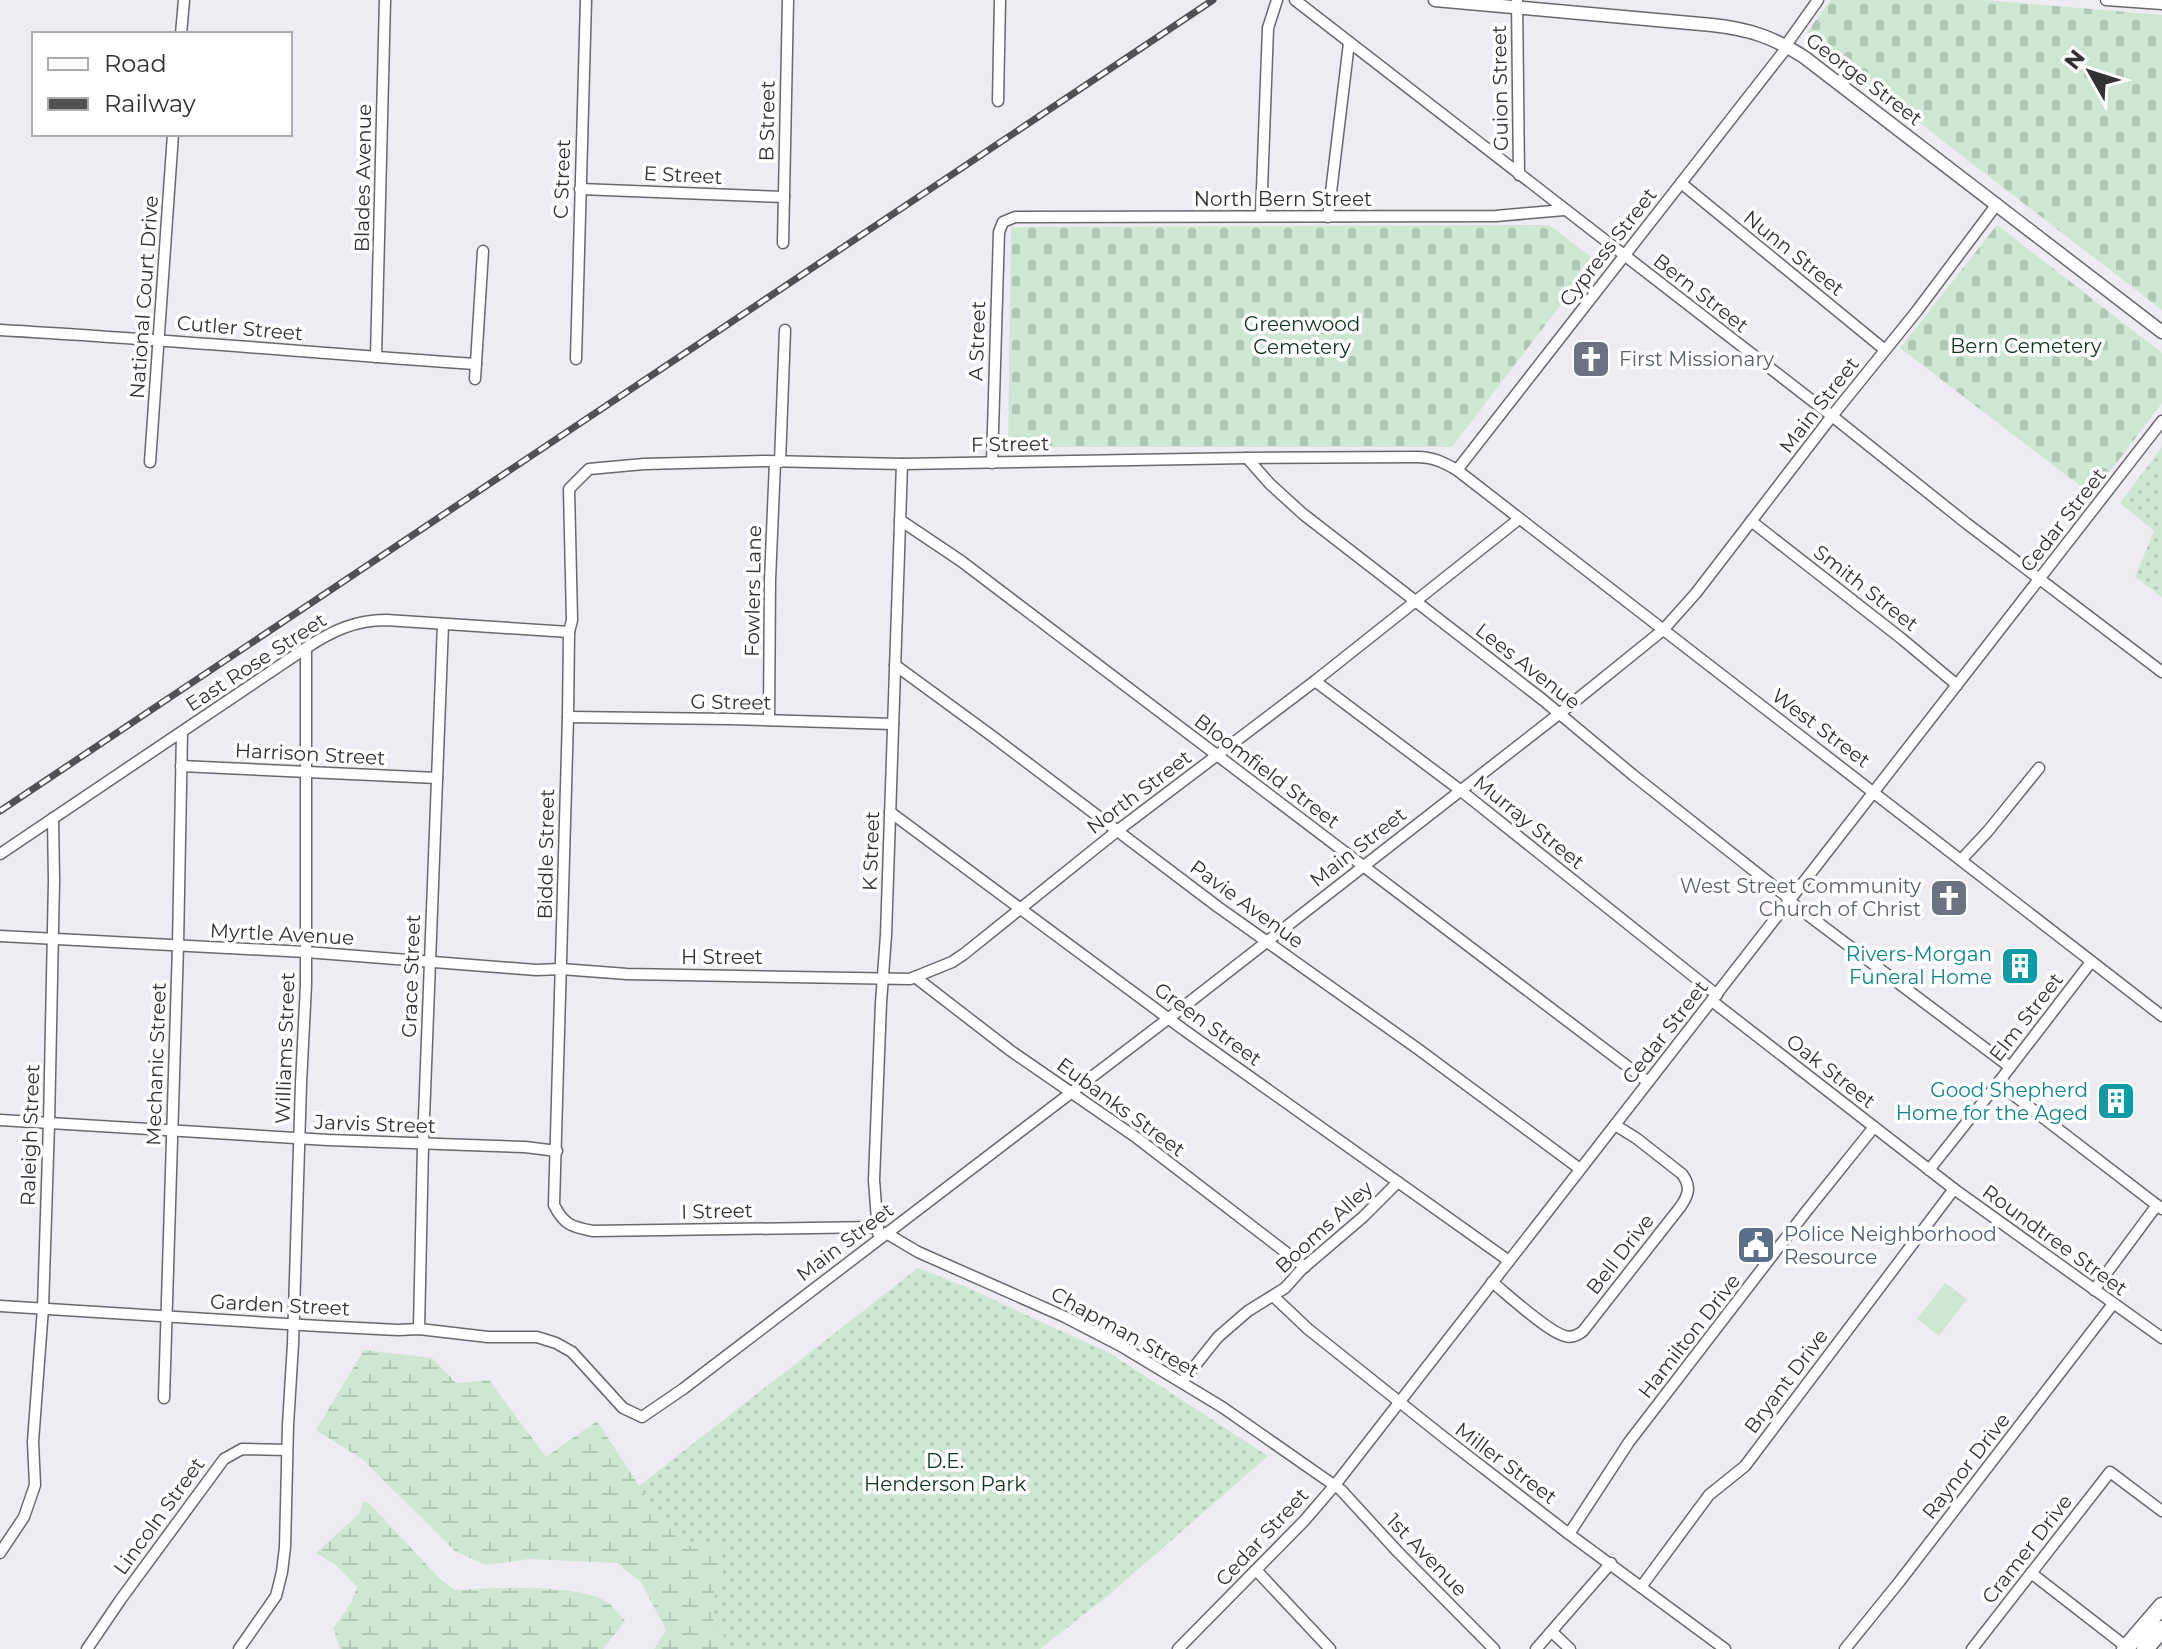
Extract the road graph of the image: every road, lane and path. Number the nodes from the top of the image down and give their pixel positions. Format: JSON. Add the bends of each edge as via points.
{"nodes":[{"id":1,"x":184,"y":0,"type":"edge"},
{"id":2,"x":385,"y":0,"type":"edge"},
{"id":3,"x":586,"y":0,"type":"edge"},
{"id":4,"x":788,"y":0,"type":"edge"},
{"id":5,"x":1000,"y":0,"type":"edge"},
{"id":6,"x":1277,"y":0,"type":"edge"},
{"id":7,"x":1295,"y":0,"type":"edge"},
{"id":8,"x":1435,"y":0,"type":"edge"},
{"id":9,"x":1818,"y":0,"type":"edge"},
{"id":10,"x":2106,"y":0,"type":"edge"},
{"id":11,"x":1517,"y":3,"type":"edge"},
{"id":12,"x":2162,"y":4,"type":"edge"},
{"id":13,"x":181,"y":32,"type":"edge"},
{"id":14,"x":1349,"y":43,"type":"junction"},
{"id":15,"x":1787,"y":46,"type":"junction"},
{"id":16,"x":998,"y":101,"type":"dead end"},
{"id":17,"x":173,"y":136,"type":"edge"},
{"id":18,"x":1519,"y":175,"type":"junction"},
{"id":19,"x":1681,"y":183,"type":"junction"},
{"id":20,"x":580,"y":189,"type":"junction"},
{"id":21,"x":784,"y":197,"type":"junction"},
{"id":22,"x":1997,"y":204,"type":"junction"},
{"id":23,"x":1564,"y":210,"type":"junction"},
{"id":24,"x":1261,"y":216,"type":"junction"},
{"id":25,"x":1328,"y":217,"type":"junction"},
{"id":26,"x":1003,"y":222,"type":"joint"},
{"id":27,"x":783,"y":243,"type":"dead end"},
{"id":28,"x":483,"y":251,"type":"dead end"},
{"id":29,"x":1624,"y":256,"type":"junction"},
{"id":30,"x":0,"y":330,"type":"edge"},
{"id":31,"x":785,"y":330,"type":"dead end"},
{"id":32,"x":2162,"y":332,"type":"edge"},
{"id":33,"x":159,"y":339,"type":"junction"},
{"id":34,"x":1885,"y":350,"type":"junction"},
{"id":35,"x":376,"y":357,"type":"junction"},
{"id":36,"x":576,"y":359,"type":"dead end"},
{"id":37,"x":476,"y":364,"type":"junction"},
{"id":38,"x":475,"y":379,"type":"dead end"},
{"id":39,"x":1832,"y":416,"type":"junction"},
{"id":40,"x":2162,"y":421,"type":"edge"},
{"id":41,"x":1247,"y":458,"type":"junction"},
{"id":42,"x":150,"y":462,"type":"dead end"},
{"id":43,"x":777,"y":462,"type":"junction"},
{"id":44,"x":992,"y":463,"type":"junction"},
{"id":45,"x":902,"y":464,"type":"junction"},
{"id":46,"x":1457,"y":470,"type":"junction"},
{"id":47,"x":569,"y":489,"type":"joint"},
{"id":48,"x":1519,"y":519,"type":"junction"},
{"id":49,"x":900,"y":520,"type":"junction"},
{"id":50,"x":1751,"y":521,"type":"junction"},
{"id":51,"x":2040,"y":579,"type":"junction"},
{"id":52,"x":1414,"y":601,"type":"junction"},
{"id":53,"x":443,"y":624,"type":"junction"},
{"id":54,"x":1663,"y":630,"type":"junction"},
{"id":55,"x":569,"y":632,"type":"junction"},
{"id":56,"x":306,"y":648,"type":"junction"},
{"id":57,"x":895,"y":665,"type":"junction"},
{"id":58,"x":2162,"y":672,"type":"edge"},
{"id":59,"x":1315,"y":681,"type":"junction"},
{"id":60,"x":1957,"y":685,"type":"junction"},
{"id":61,"x":1560,"y":713,"type":"junction"},
{"id":62,"x":568,"y":717,"type":"junction"},
{"id":63,"x":769,"y":720,"type":"junction"},
{"id":64,"x":893,"y":724,"type":"junction"},
{"id":65,"x":182,"y":732,"type":"junction"},
{"id":66,"x":1218,"y":755,"type":"junction"},
{"id":67,"x":181,"y":766,"type":"junction"},
{"id":68,"x":2039,"y":768,"type":"dead end"},
{"id":69,"x":307,"y":772,"type":"junction"},
{"id":70,"x":437,"y":778,"type":"junction"},
{"id":71,"x":1460,"y":790,"type":"junction"},
{"id":72,"x":1874,"y":792,"type":"junction"},
{"id":73,"x":890,"y":812,"type":"junction"},
{"id":74,"x":53,"y":818,"type":"junction"},
{"id":75,"x":1117,"y":831,"type":"junction"},
{"id":76,"x":0,"y":854,"type":"edge"},
{"id":77,"x":1961,"y":860,"type":"junction"},
{"id":78,"x":1363,"y":866,"type":"junction"},
{"id":79,"x":1788,"y":900,"type":"junction"},
{"id":80,"x":1019,"y":907,"type":"junction"},
{"id":81,"x":0,"y":936,"type":"edge"},
{"id":82,"x":53,"y":939,"type":"junction"},
{"id":83,"x":1268,"y":941,"type":"junction"},
{"id":84,"x":178,"y":946,"type":"junction"},
{"id":85,"x":306,"y":952,"type":"junction"},
{"id":86,"x":430,"y":961,"type":"junction"},
{"id":87,"x":2091,"y":962,"type":"junction"},
{"id":88,"x":561,"y":969,"type":"junction"},
{"id":89,"x":883,"y":977,"type":"junction"},
{"id":90,"x":915,"y":977,"type":"junction"},
{"id":91,"x":1714,"y":998,"type":"junction"},
{"id":92,"x":2162,"y":1016,"type":"edge"},
{"id":93,"x":1169,"y":1018,"type":"junction"},
{"id":94,"x":2010,"y":1067,"type":"junction"},
{"id":95,"x":1648,"y":1082,"type":"junction"},
{"id":96,"x":1998,"y":1083,"type":"junction"},
{"id":97,"x":1071,"y":1092,"type":"junction"},
{"id":98,"x":0,"y":1120,"type":"edge"},
{"id":99,"x":49,"y":1124,"type":"junction"},
{"id":100,"x":1615,"y":1125,"type":"junction"},
{"id":101,"x":1874,"y":1127,"type":"junction"},
{"id":102,"x":172,"y":1132,"type":"junction"},
{"id":103,"x":300,"y":1139,"type":"junction"},
{"id":104,"x":423,"y":1144,"type":"junction"},
{"id":105,"x":557,"y":1151,"type":"junction"},
{"id":106,"x":1580,"y":1169,"type":"junction"},
{"id":107,"x":1929,"y":1170,"type":"junction"},
{"id":108,"x":1398,"y":1182,"type":"junction"},
{"id":109,"x":1954,"y":1189,"type":"junction"},
{"id":110,"x":2160,"y":1207,"type":"edge"},
{"id":111,"x":561,"y":1218,"type":"joint"},
{"id":112,"x":881,"y":1233,"type":"junction"},
{"id":113,"x":1509,"y":1261,"type":"junction"},
{"id":114,"x":1305,"y":1267,"type":"junction"},
{"id":115,"x":1492,"y":1282,"type":"junction"},
{"id":116,"x":2094,"y":1290,"type":"junction"},
{"id":117,"x":1273,"y":1296,"type":"junction"},
{"id":118,"x":2113,"y":1304,"type":"junction"},
{"id":119,"x":0,"y":1306,"type":"edge"},
{"id":120,"x":43,"y":1308,"type":"junction"},
{"id":121,"x":167,"y":1316,"type":"junction"},
{"id":122,"x":294,"y":1324,"type":"junction"},
{"id":123,"x":419,"y":1329,"type":"junction"},
{"id":124,"x":2162,"y":1338,"type":"edge"},
{"id":125,"x":556,"y":1343,"type":"joint"},
{"id":126,"x":1182,"y":1382,"type":"junction"},
{"id":127,"x":164,"y":1398,"type":"dead end"},
{"id":128,"x":1399,"y":1403,"type":"junction"},
{"id":129,"x":287,"y":1450,"type":"junction"},
{"id":130,"x":1335,"y":1485,"type":"junction"},
{"id":131,"x":2162,"y":1511,"type":"edge"},
{"id":132,"x":1569,"y":1534,"type":"junction"},
{"id":133,"x":0,"y":1553,"type":"edge"},
{"id":134,"x":1611,"y":1563,"type":"junction"},
{"id":135,"x":1256,"y":1570,"type":"junction"},
{"id":136,"x":2031,"y":1573,"type":"junction"},
{"id":137,"x":1641,"y":1587,"type":"junction"},
{"id":138,"x":2162,"y":1606,"type":"edge"},
{"id":139,"x":2162,"y":1629,"type":"edge"},
{"id":140,"x":1552,"y":1632,"type":"junction"},
{"id":141,"x":2127,"y":1648,"type":"edge"},
{"id":142,"x":87,"y":1649,"type":"edge"},
{"id":143,"x":239,"y":1649,"type":"edge"},
{"id":144,"x":1178,"y":1649,"type":"edge"},
{"id":145,"x":1330,"y":1649,"type":"edge"},
{"id":146,"x":1494,"y":1649,"type":"edge"},
{"id":147,"x":1536,"y":1649,"type":"edge"},
{"id":148,"x":1570,"y":1649,"type":"edge"},
{"id":149,"x":1725,"y":1649,"type":"edge"},
{"id":150,"x":1845,"y":1649,"type":"edge"},
{"id":151,"x":1972,"y":1649,"type":"edge"},
{"id":152,"x":2145,"y":1649,"type":"edge"}],
"edges":[{"from":1,"to":13,"type":"street"},
{"from":2,"to":35,"type":"street","name":"Blades Avenue"},
{"from":3,"to":20,"type":"street","name":"C Street"},
{"from":4,"to":21,"type":"street","name":"B Street"},
{"from":5,"to":16,"type":"street"},
{"from":6,"to":24,"type":"street","via":[[1268,28]]},
{"from":7,"to":14,"type":"street","name":"Bern Street"},
{"from":8,"to":11,"type":"street","name":"George Street"},
{"from":9,"to":15,"type":"street","name":"Cypress Street"},
{"from":10,"to":12,"type":"street"},
{"from":11,"to":15,"type":"street","name":"George Street","via":[[1734,28]]},
{"from":11,"to":18,"type":"street","name":"Guion Street"},
{"from":14,"to":18,"type":"street","name":"Bern Street"},
{"from":14,"to":25,"type":"street"},
{"from":15,"to":19,"type":"street","name":"Cypress Street"},
{"from":15,"to":22,"type":"street","name":"George Street"},
{"from":17,"to":33,"type":"street","name":"National Court Drive"},
{"from":18,"to":23,"type":"street","name":"Bern Street"},
{"from":19,"to":29,"type":"street","name":"Cypress Street"},
{"from":19,"to":34,"type":"street","name":"Nunn Street"},
{"from":20,"to":21,"type":"street","name":"E Street"},
{"from":20,"to":36,"type":"street","name":"C Street"},
{"from":21,"to":27,"type":"street","name":"B Street"},
{"from":22,"to":32,"type":"street","name":"George Street"},
{"from":22,"to":34,"type":"street","name":"Main Street"},
{"from":23,"to":25,"type":"street","name":"North Bern Street"},
{"from":23,"to":29,"type":"street","name":"Bern Street"},
{"from":24,"to":25,"type":"street","name":"North Bern Street"},
{"from":24,"to":26,"type":"street","name":"North Bern Street","via":[[1015,217]]},
{"from":26,"to":44,"type":"street","name":"A Street"},
{"from":28,"to":37,"type":"street"},
{"from":29,"to":39,"type":"street","name":"Bern Street"},
{"from":29,"to":46,"type":"street","name":"Cypress Street"},
{"from":30,"to":33,"type":"street","name":"Cutler Street"},
{"from":31,"to":43,"type":"street"},
{"from":33,"to":35,"type":"street","name":"Cutler Street"},
{"from":33,"to":42,"type":"street","name":"National Court Drive"},
{"from":34,"to":39,"type":"street","name":"Main Street"},
{"from":35,"to":37,"type":"street","name":"Cutler Street"},
{"from":37,"to":38,"type":"street"},
{"from":39,"to":50,"type":"street","name":"Main Street"},
{"from":39,"to":51,"type":"street","name":"Bern Street"},
{"from":40,"to":51,"type":"street","name":"Cedar Street"},
{"from":41,"to":44,"type":"street","name":"F Street"},
{"from":41,"to":46,"type":"street","name":"F Street","via":[[1430,457]]},
{"from":41,"to":52,"type":"street","name":"Lees Avenue","via":[[1303,514]]},
{"from":43,"to":45,"type":"street","name":"F Street"},
{"from":43,"to":47,"type":"street","name":"F Street","via":[[604,466],[589,469]]},
{"from":43,"to":63,"type":"street","name":"Fowlers Lane"},
{"from":44,"to":45,"type":"street","name":"F Street"},
{"from":45,"to":49,"type":"street","name":"K Street"},
{"from":46,"to":48,"type":"street","name":"West Street"},
{"from":47,"to":55,"type":"street","name":"Biddle Street"},
{"from":48,"to":52,"type":"street","name":"North Street"},
{"from":48,"to":54,"type":"street","name":"West Street"},
{"from":49,"to":57,"type":"street","name":"K Street"},
{"from":49,"to":66,"type":"street","name":"Bloomfield Street"},
{"from":50,"to":54,"type":"street","name":"Main Street"},
{"from":50,"to":60,"type":"street","name":"Smith Street"},
{"from":51,"to":58,"type":"street","name":"Bern Street"},
{"from":51,"to":60,"type":"street","name":"Cedar Street"},
{"from":52,"to":59,"type":"street","name":"North Street"},
{"from":52,"to":61,"type":"street","name":"Lees Avenue"},
{"from":53,"to":55,"type":"street","name":"East Rose Street"},
{"from":53,"to":56,"type":"street","name":"East Rose Street","via":[[363,621]]},
{"from":53,"to":70,"type":"street","name":"Grace Street"},
{"from":54,"to":61,"type":"street","name":"Main Street"},
{"from":54,"to":72,"type":"street","name":"West Street"},
{"from":55,"to":62,"type":"street","name":"Biddle Street"},
{"from":56,"to":65,"type":"street","name":"East Rose Street"},
{"from":56,"to":69,"type":"street","name":"Williams Street"},
{"from":57,"to":64,"type":"street","name":"K Street"},
{"from":57,"to":75,"type":"street","name":"Pavie Avenue"},
{"from":59,"to":66,"type":"street","name":"North Street"},
{"from":59,"to":71,"type":"street","name":"Murray Street"},
{"from":60,"to":72,"type":"street","name":"Cedar Street"},
{"from":61,"to":71,"type":"street","name":"Main Street"},
{"from":61,"to":79,"type":"street","name":"Lees Avenue"},
{"from":62,"to":63,"type":"street","name":"G Street"},
{"from":62,"to":88,"type":"street","name":"Biddle Street"},
{"from":63,"to":64,"type":"street","name":"G Street"},
{"from":64,"to":73,"type":"street","name":"K Street"},
{"from":65,"to":67,"type":"street","name":"Mechanic Street"},
{"from":65,"to":74,"type":"street","name":"East Rose Street"},
{"from":66,"to":75,"type":"street","name":"North Street"},
{"from":66,"to":78,"type":"street","name":"Bloomfield Street"},
{"from":67,"to":69,"type":"street","name":"Harrison Street"},
{"from":67,"to":84,"type":"street","name":"Mechanic Street"},
{"from":68,"to":77,"type":"street"},
{"from":69,"to":70,"type":"street","name":"Harrison Street"},
{"from":69,"to":85,"type":"street","name":"Williams Street"},
{"from":70,"to":86,"type":"street","name":"Grace Street"},
{"from":71,"to":78,"type":"street","name":"Main Street"},
{"from":71,"to":91,"type":"street","name":"Murray Street"},
{"from":72,"to":77,"type":"street","name":"West Street"},
{"from":72,"to":79,"type":"street","name":"Cedar Street"},
{"from":73,"to":80,"type":"street","name":"Green Street"},
{"from":73,"to":89,"type":"street","name":"K Street"},
{"from":74,"to":76,"type":"street","name":"East Rose Street"},
{"from":74,"to":82,"type":"street","name":"Raleigh Street"},
{"from":75,"to":80,"type":"street","name":"North Street"},
{"from":75,"to":83,"type":"street","name":"Pavie Avenue"},
{"from":77,"to":87,"type":"street","name":"West Street"},
{"from":78,"to":83,"type":"street","name":"Main Street"},
{"from":78,"to":95,"type":"street","name":"Bloomfield Street"},
{"from":79,"to":91,"type":"street","name":"Cedar Street"},
{"from":79,"to":94,"type":"street","name":"Lees Avenue"},
{"from":80,"to":90,"type":"street","name":"North Street","via":[[952,962]]},
{"from":80,"to":93,"type":"street","name":"Green Street"},
{"from":81,"to":82,"type":"street","name":"Myrtle Avenue"},
{"from":82,"to":84,"type":"street","name":"Myrtle Avenue"},
{"from":82,"to":99,"type":"street","name":"Raleigh Street"},
{"from":83,"to":93,"type":"street","name":"Main Street"},
{"from":83,"to":106,"type":"street","name":"Pavie Avenue"},
{"from":84,"to":85,"type":"street","name":"Myrtle Avenue"},
{"from":84,"to":102,"type":"street","name":"Mechanic Street"},
{"from":85,"to":86,"type":"street","name":"Myrtle Avenue"},
{"from":85,"to":103,"type":"street","name":"Williams Street"},
{"from":86,"to":88,"type":"street","name":"Myrtle Avenue"},
{"from":86,"to":104,"type":"street","name":"Grace Street"},
{"from":87,"to":92,"type":"street","name":"West Street"},
{"from":87,"to":94,"type":"street","name":"Elm Street"},
{"from":88,"to":89,"type":"street","name":"H Street"},
{"from":88,"to":105,"type":"street","name":"Biddle Street"},
{"from":89,"to":90,"type":"street","name":"North Street"},
{"from":89,"to":112,"type":"street","name":"K Street","via":[[874,1180]]},
{"from":90,"to":97,"type":"street","name":"Eubanks Street"},
{"from":91,"to":95,"type":"street","name":"Cedar Street"},
{"from":91,"to":101,"type":"street","name":"Oak Street"},
{"from":93,"to":97,"type":"street","name":"Main Street"},
{"from":93,"to":108,"type":"street","name":"Green Street"},
{"from":94,"to":96,"type":"street","name":"Elm Street"},
{"from":95,"to":100,"type":"street","name":"Cedar Street"},
{"from":96,"to":107,"type":"street","name":"Elm Street"},
{"from":96,"to":110,"type":"street"},
{"from":97,"to":112,"type":"street","name":"Main Street"},
{"from":97,"to":114,"type":"street","name":"Eubanks Street"},
{"from":98,"to":99,"type":"street","name":"Jarvis Street"},
{"from":99,"to":102,"type":"street","name":"Jarvis Street"},
{"from":99,"to":120,"type":"street","name":"Raleigh Street"},
{"from":100,"to":106,"type":"street","name":"Cedar Street"},
{"from":100,"to":115,"type":"street","name":"Bell Drive","via":[[1682,1174],[1689,1189],[1681,1206],[1577,1336],[1550,1329]]},
{"from":101,"to":107,"type":"street","name":"Oak Street"},
{"from":101,"to":132,"type":"street","name":"Hamilton Drive","via":[[1629,1442]]},
{"from":102,"to":103,"type":"street","name":"Jarvis Street"},
{"from":102,"to":121,"type":"street","name":"Mechanic Street"},
{"from":103,"to":104,"type":"street","name":"Jarvis Street"},
{"from":103,"to":122,"type":"street","name":"Williams Street"},
{"from":104,"to":105,"type":"street","name":"Jarvis Street"},
{"from":104,"to":123,"type":"street","name":"Grace Street"},
{"from":105,"to":111,"type":"street","name":"Biddle Street","via":[[554,1205]]},
{"from":106,"to":113,"type":"street","name":"Cedar Street"},
{"from":107,"to":109,"type":"street","name":"Roundtree Street"},
{"from":108,"to":113,"type":"street","name":"Green Street"},
{"from":108,"to":114,"type":"street","name":"Booms Alley"},
{"from":109,"to":116,"type":"street","name":"Roundtree Street"},
{"from":109,"to":137,"type":"street","name":"Bryant Drive","via":[[1745,1466],[1709,1495]]},
{"from":110,"to":116,"type":"street"},
{"from":111,"to":112,"type":"street","name":"I Street","via":[[593,1231]]},
{"from":112,"to":125,"type":"street","name":"Main Street","via":[[642,1417],[623,1408],[572,1352]]},
{"from":112,"to":126,"type":"street","name":"Chapman Street","via":[[1065,1317]]},
{"from":113,"to":115,"type":"street","name":"Cedar Street"},
{"from":114,"to":117,"type":"street","name":"Booms Alley"},
{"from":115,"to":128,"type":"street","name":"Cedar Street"},
{"from":116,"to":118,"type":"street","name":"Roundtree Street"},
{"from":117,"to":126,"type":"street","name":"Booms Alley","via":[[1218,1337]]},
{"from":117,"to":128,"type":"street","name":"Miller Street"},
{"from":118,"to":124,"type":"street","name":"Roundtree Street"},
{"from":118,"to":150,"type":"street","name":"Raynor Drive"},
{"from":119,"to":120,"type":"street","name":"Garden Street"},
{"from":120,"to":121,"type":"street","name":"Garden Street"},
{"from":120,"to":133,"type":"street","name":"Raleigh Street","via":[[35,1485],[29,1508]]},
{"from":121,"to":122,"type":"street","name":"Garden Street"},
{"from":121,"to":127,"type":"street","name":"Mechanic Street"},
{"from":122,"to":123,"type":"street","name":"Garden Street"},
{"from":122,"to":129,"type":"street","name":"Williams Street"},
{"from":123,"to":125,"type":"street","name":"Garden Street","via":[[537,1337]]},
{"from":126,"to":130,"type":"street","name":"Chapman Street"},
{"from":128,"to":130,"type":"street","name":"Cedar Street"},
{"from":128,"to":132,"type":"street","name":"Miller Street"},
{"from":129,"to":142,"type":"street","name":"Lincoln Street","via":[[242,1449],[224,1459]]},
{"from":129,"to":143,"type":"street","name":"Williams Street","via":[[280,1585]]},
{"from":130,"to":135,"type":"street","name":"Cedar Street"},
{"from":130,"to":146,"type":"street","name":"1st Avenue"},
{"from":131,"to":136,"type":"street","name":"Cramer Drive","via":[[2110,1472]]},
{"from":132,"to":134,"type":"street","name":"Miller Street"},
{"from":134,"to":137,"type":"street","name":"Miller Street"},
{"from":134,"to":140,"type":"street"},
{"from":135,"to":144,"type":"street","name":"Cedar Street"},
{"from":135,"to":145,"type":"street"},
{"from":136,"to":141,"type":"street"},
{"from":136,"to":151,"type":"street","name":"Cramer Drive"},
{"from":137,"to":149,"type":"street","name":"Miller Street"},
{"from":138,"to":141,"type":"main road"},
{"from":139,"to":152,"type":"main road"},
{"from":140,"to":147,"type":"street"},
{"from":140,"to":148,"type":"street"}]}
